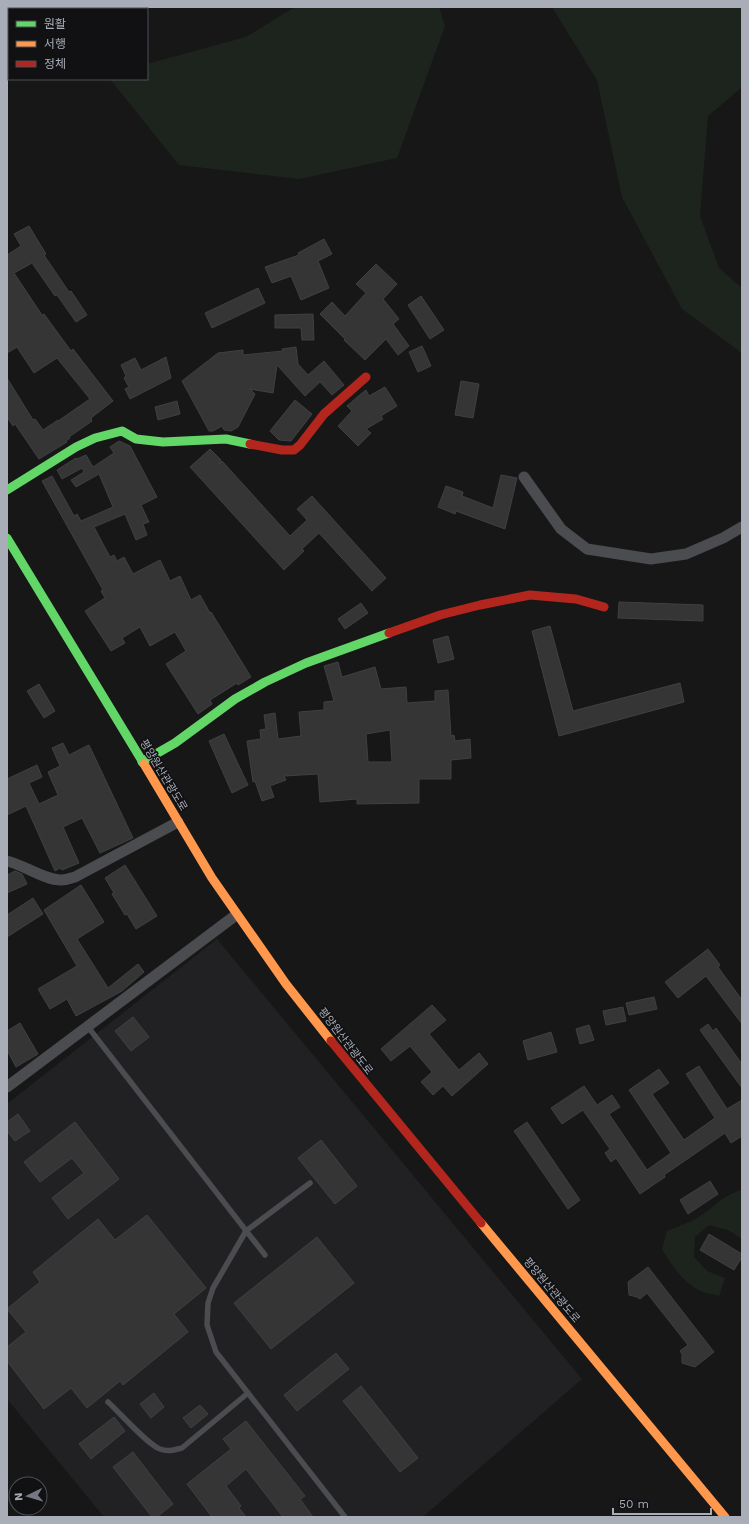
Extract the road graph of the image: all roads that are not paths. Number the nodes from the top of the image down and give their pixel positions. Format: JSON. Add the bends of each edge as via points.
{"nodes":[{"id":1,"x":366,"y":377,"type":"dead end"},
{"id":2,"x":524,"y":477,"type":"dead end"},
{"id":3,"x":7,"y":490,"type":"edge"},
{"id":4,"x":742,"y":527,"type":"edge"},
{"id":5,"x":7,"y":538,"type":"edge"},
{"id":6,"x":604,"y":607,"type":"dead end"},
{"id":7,"x":142,"y":762,"type":"junction"},
{"id":8,"x":178,"y":822,"type":"junction"},
{"id":9,"x":7,"y":861,"type":"edge"},
{"id":10,"x":236,"y":915,"type":"junction"},
{"id":11,"x":88,"y":1027,"type":"junction"},
{"id":12,"x":9,"y":1082,"type":"edge"},
{"id":13,"x":310,"y":1183,"type":"dead end"},
{"id":14,"x":246,"y":1231,"type":"junction"},
{"id":15,"x":265,"y":1255,"type":"dead end"},
{"id":16,"x":248,"y":1393,"type":"junction"},
{"id":17,"x":108,"y":1402,"type":"dead end"},
{"id":18,"x":345,"y":1517,"type":"edge"},
{"id":19,"x":725,"y":1517,"type":"edge"}],
"edges":[{"from":1,"to":3,"type":"main road","via":[[324,414],[294,450],[226,439],[163,442],[136,439],[122,431],[95,438],[76,447]]},
{"from":2,"to":4,"type":"street","via":[[561,529],[587,549],[651,560],[686,554]]},
{"from":5,"to":7,"type":"main road","name":"평양원산관광도로"},
{"from":6,"to":7,"type":"main road","via":[[576,599],[530,596],[440,615],[344,648],[265,682],[235,699],[175,743]]},
{"from":7,"to":8,"type":"main road","name":"평양원산관광도로"},
{"from":8,"to":9,"type":"street","via":[[75,877],[62,880],[42,876]]},
{"from":8,"to":10,"type":"main road","name":"평양원산관광도로"},
{"from":10,"to":11,"type":"street"},
{"from":10,"to":19,"type":"main road","name":"평양원산관광도로","via":[[286,984],[367,1086]]},
{"from":11,"to":12,"type":"street"},
{"from":11,"to":14,"type":"lane"},
{"from":13,"to":14,"type":"lane"},
{"from":14,"to":15,"type":"lane"},
{"from":14,"to":16,"type":"lane","via":[[213,1288],[208,1303],[207,1325],[216,1352]]},
{"from":16,"to":17,"type":"lane","via":[[182,1448],[171,1451],[159,1449]]},
{"from":16,"to":18,"type":"lane"}]}
